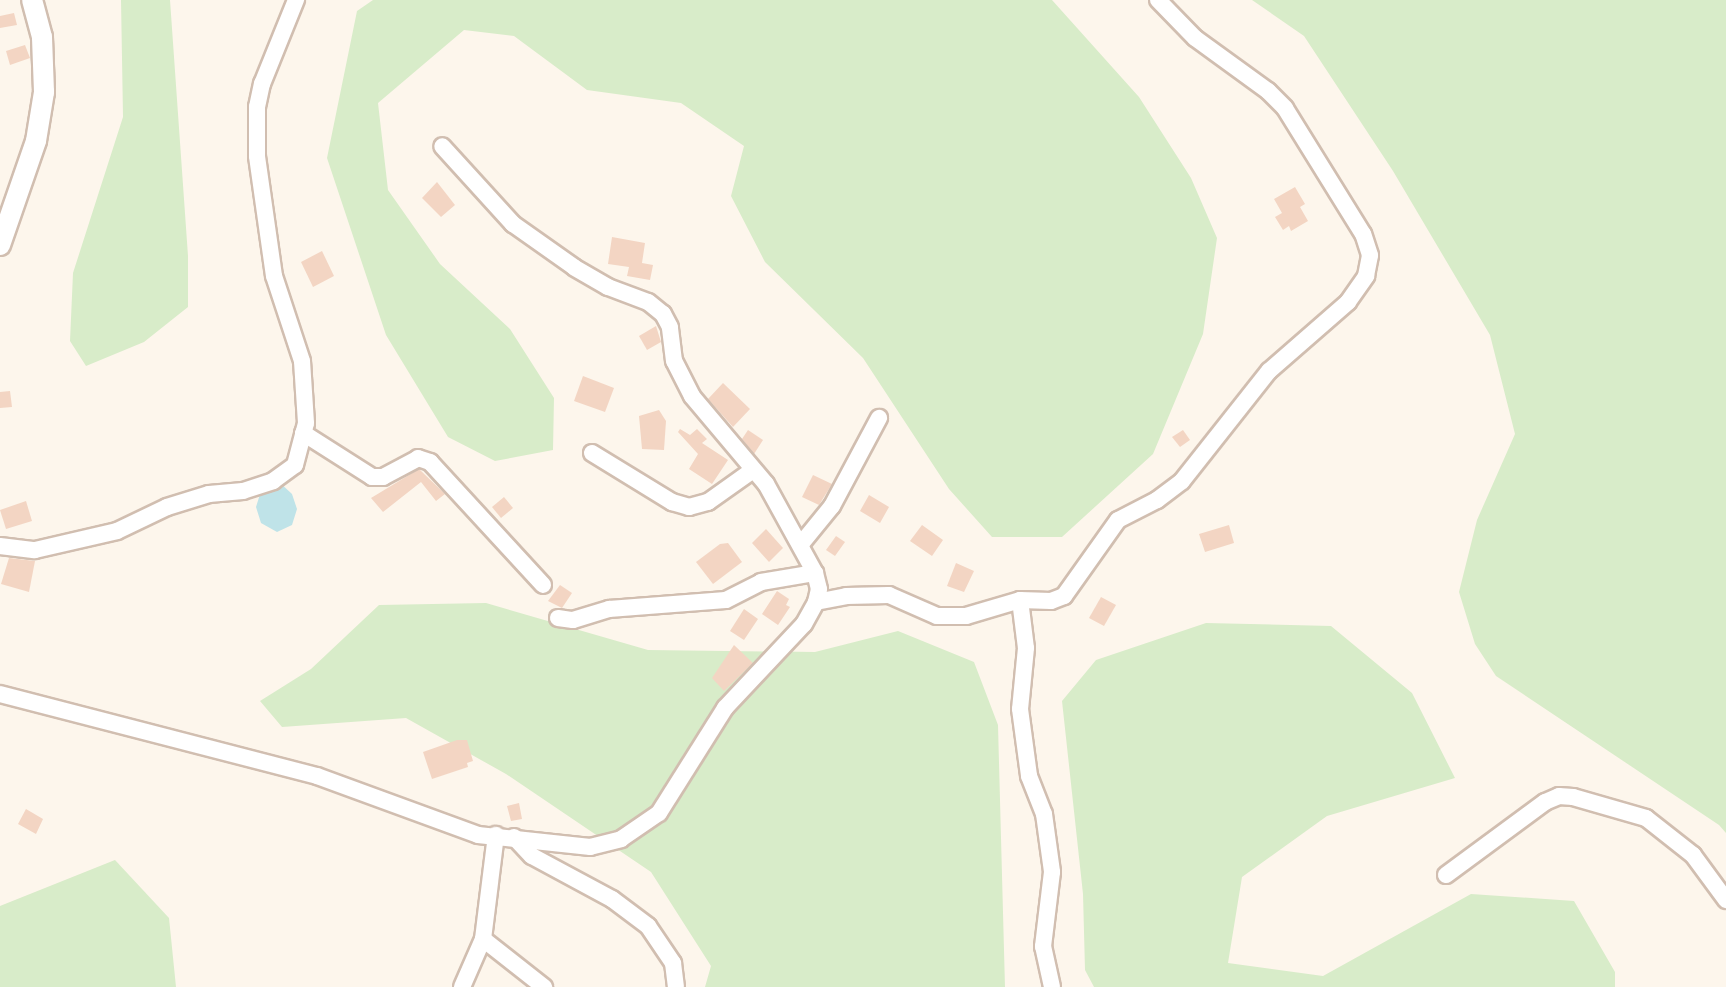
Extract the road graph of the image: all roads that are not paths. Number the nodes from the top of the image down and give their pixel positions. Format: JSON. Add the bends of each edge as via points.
{"nodes":[{"id":1,"x":32,"y":0,"type":"edge"},
{"id":2,"x":296,"y":0,"type":"edge"},
{"id":3,"x":1158,"y":0,"type":"edge"},
{"id":4,"x":442,"y":146,"type":"dead end"},
{"id":5,"x":0,"y":245,"type":"edge"},
{"id":6,"x":879,"y":418,"type":"dead end"},
{"id":7,"x":303,"y":433,"type":"junction"},
{"id":8,"x":592,"y":453,"type":"dead end"},
{"id":9,"x":753,"y":470,"type":"junction"},
{"id":10,"x":801,"y":544,"type":"junction"},
{"id":11,"x":0,"y":546,"type":"edge"},
{"id":12,"x":815,"y":573,"type":"junction"},
{"id":13,"x":543,"y":585,"type":"dead end"},
{"id":14,"x":1020,"y":600,"type":"junction"},
{"id":15,"x":816,"y":602,"type":"junction"},
{"id":16,"x":558,"y":618,"type":"dead end"},
{"id":17,"x":0,"y":694,"type":"edge"},
{"id":18,"x":496,"y":835,"type":"junction"},
{"id":19,"x":514,"y":837,"type":"junction"},
{"id":20,"x":1446,"y":875,"type":"dead end"},
{"id":21,"x":1726,"y":900,"type":"edge"},
{"id":22,"x":483,"y":939,"type":"junction"},
{"id":23,"x":462,"y":987,"type":"edge"},
{"id":24,"x":544,"y":987,"type":"edge"},
{"id":25,"x":676,"y":987,"type":"edge"},
{"id":26,"x":1052,"y":987,"type":"edge"}],
"edges":[{"from":1,"to":5,"type":"street","via":[[42,38],[44,92],[36,141]]},
{"from":2,"to":7,"type":"street","via":[[262,84],[257,107],[256,156],[274,276],[302,361]]},
{"from":3,"to":14,"type":"street","via":[[1195,38],[1285,108],[1363,234],[1370,255],[1366,276],[1348,302],[1269,371],[1182,481],[1157,500],[1118,520],[1064,596],[1051,601]]},
{"from":4,"to":9,"type":"street","via":[[513,224],[574,267],[608,287],[648,302],[663,314],[670,327],[674,361],[692,396]]},
{"from":6,"to":10,"type":"street","via":[[832,506]]},
{"from":7,"to":11,"type":"street","via":[[295,465],[273,481],[167,507],[117,531],[35,550]]},
{"from":7,"to":13,"type":"street","via":[[372,477],[383,477],[418,458],[430,462]]},
{"from":8,"to":9,"type":"street","via":[[672,502],[689,507],[708,502]]},
{"from":9,"to":10,"type":"street"},
{"from":10,"to":12,"type":"street"},
{"from":12,"to":15,"type":"street","via":[[819,589]]},
{"from":12,"to":16,"type":"street","via":[[761,582],[726,600],[627,607],[573,620]]},
{"from":14,"to":15,"type":"street","via":[[966,616],[937,616],[889,595],[846,596]]},
{"from":14,"to":26,"type":"street","via":[[1026,648],[1020,709],[1029,776],[1044,814],[1052,872],[1043,946]]},
{"from":15,"to":19,"type":"street","via":[[804,624],[725,708],[660,813],[621,839],[590,848]]},
{"from":17,"to":18,"type":"street","via":[[317,776],[478,835]]},
{"from":18,"to":19,"type":"street"},
{"from":18,"to":22,"type":"street"},
{"from":19,"to":25,"type":"street","via":[[525,852],[612,899],[648,926],[673,963]]},
{"from":20,"to":21,"type":"street","via":[[1545,802],[1559,796],[1573,797],[1646,818],[1694,855]]},
{"from":22,"to":23,"type":"street"},
{"from":22,"to":24,"type":"street"}]}
